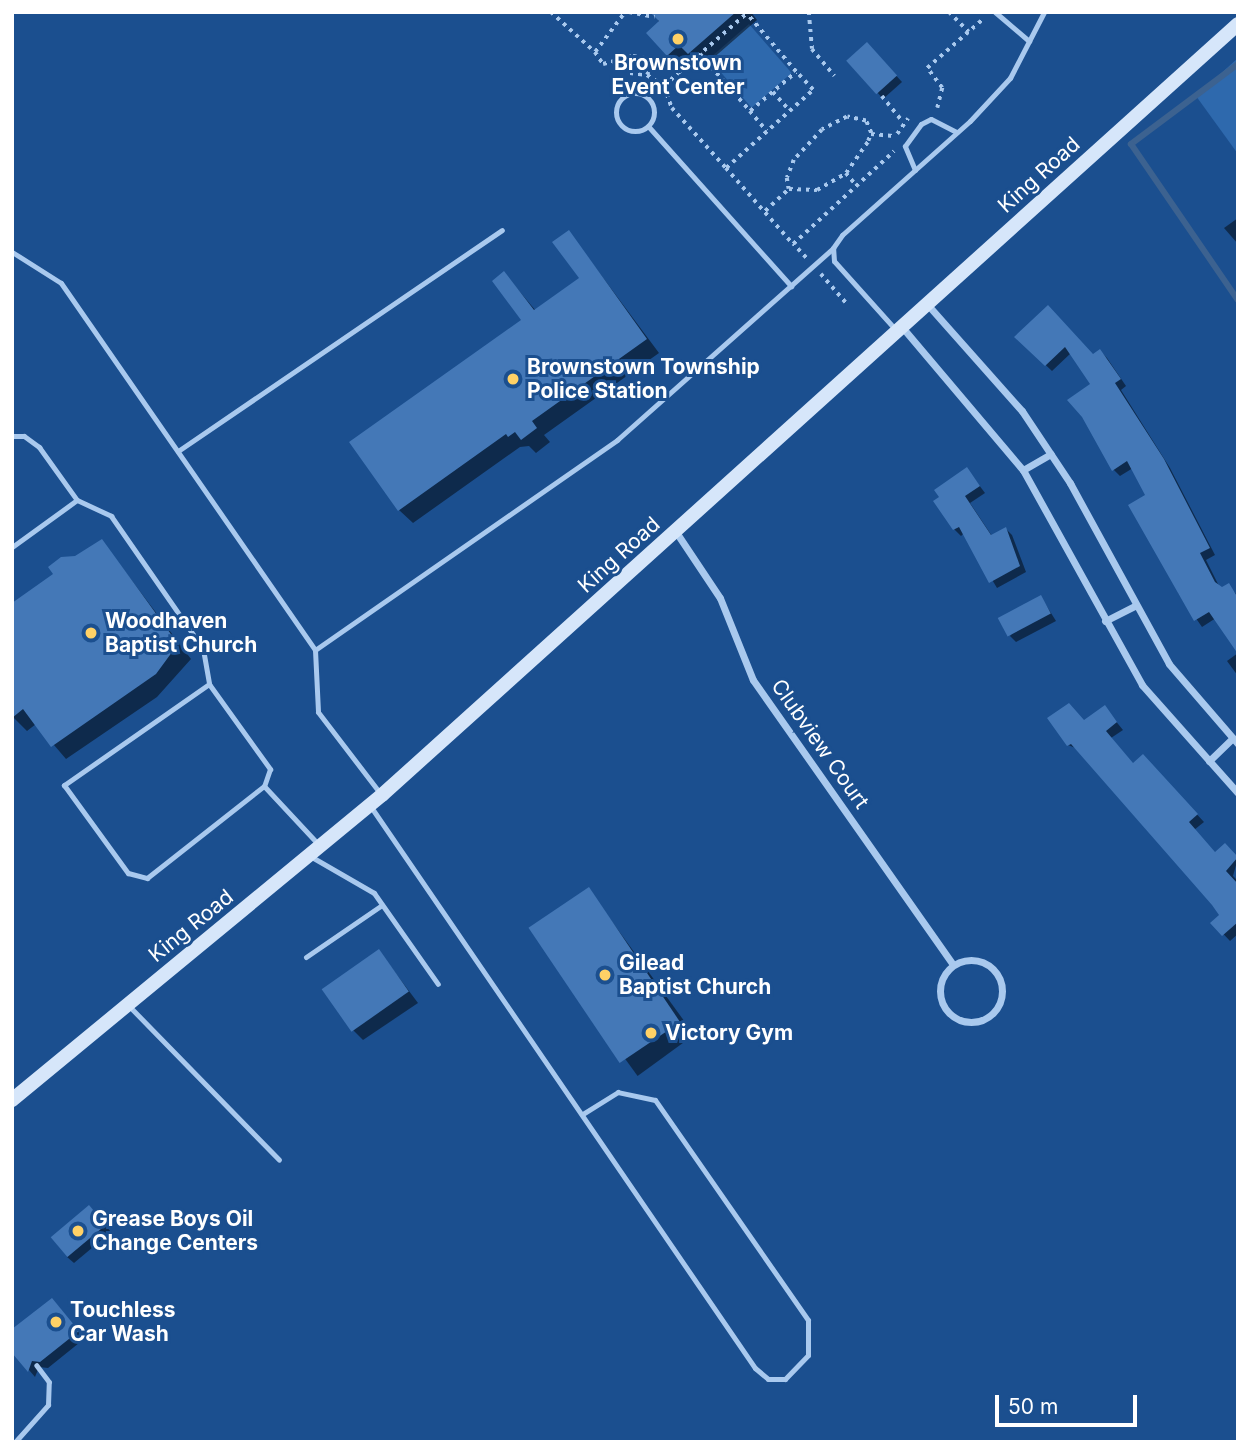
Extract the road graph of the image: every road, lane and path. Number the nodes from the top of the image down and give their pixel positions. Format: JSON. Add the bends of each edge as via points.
{"nodes":[{"id":1,"x":551,"y":12,"type":"edge"},
{"id":2,"x":627,"y":12,"type":"edge"},
{"id":3,"x":809,"y":12,"type":"edge"},
{"id":4,"x":950,"y":12,"type":"edge"},
{"id":5,"x":995,"y":12,"type":"edge"},
{"id":6,"x":1044,"y":12,"type":"edge"},
{"id":7,"x":747,"y":13,"type":"edge"},
{"id":8,"x":655,"y":17,"type":"dead end"},
{"id":9,"x":983,"y":19,"type":"dead end"},
{"id":10,"x":1238,"y":24,"type":"edge"},
{"id":11,"x":969,"y":32,"type":"junction"},
{"id":12,"x":1029,"y":41,"type":"junction"},
{"id":13,"x":595,"y":52,"type":"junction"},
{"id":14,"x":700,"y":54,"type":"junction"},
{"id":15,"x":626,"y":58,"type":"junction"},
{"id":16,"x":653,"y":60,"type":"junction"},
{"id":17,"x":796,"y":72,"type":"junction"},
{"id":18,"x":678,"y":74,"type":"junction"},
{"id":19,"x":647,"y":75,"type":"junction"},
{"id":20,"x":835,"y":76,"type":"dead end"},
{"id":21,"x":664,"y":86,"type":"junction"},
{"id":22,"x":773,"y":92,"type":"junction"},
{"id":23,"x":882,"y":96,"type":"dead end"},
{"id":24,"x":928,"y":110,"type":"dead end"},
{"id":25,"x":750,"y":111,"type":"junction"},
{"id":26,"x":790,"y":111,"type":"junction"},
{"id":27,"x":911,"y":116,"type":"dead end"},
{"id":28,"x":903,"y":122,"type":"junction"},
{"id":29,"x":648,"y":126,"type":"junction"},
{"id":30,"x":767,"y":131,"type":"junction"},
{"id":31,"x":957,"y":132,"type":"junction"},
{"id":32,"x":871,"y":134,"type":"junction"},
{"id":33,"x":896,"y":136,"type":"junction"},
{"id":34,"x":726,"y":168,"type":"junction"},
{"id":35,"x":915,"y":170,"type":"junction"},
{"id":36,"x":846,"y":173,"type":"junction"},
{"id":37,"x":856,"y":186,"type":"junction"},
{"id":38,"x":789,"y":189,"type":"junction"},
{"id":39,"x":765,"y":211,"type":"junction"},
{"id":40,"x":502,"y":230,"type":"dead end"},
{"id":41,"x":793,"y":244,"type":"junction"},
{"id":42,"x":833,"y":248,"type":"junction"},
{"id":43,"x":12,"y":252,"type":"edge"},
{"id":44,"x":813,"y":266,"type":"junction"},
{"id":45,"x":791,"y":286,"type":"junction"},
{"id":46,"x":846,"y":303,"type":"dead end"},
{"id":47,"x":927,"y":304,"type":"junction"},
{"id":48,"x":900,"y":329,"type":"junction"},
{"id":49,"x":12,"y":436,"type":"edge"},
{"id":50,"x":178,"y":451,"type":"junction"},
{"id":51,"x":1051,"y":454,"type":"junction"},
{"id":52,"x":1023,"y":470,"type":"junction"},
{"id":53,"x":77,"y":500,"type":"junction"},
{"id":54,"x":676,"y":532,"type":"junction"},
{"id":55,"x":12,"y":547,"type":"edge"},
{"id":56,"x":1135,"y":606,"type":"junction"},
{"id":57,"x":1105,"y":621,"type":"junction"},
{"id":58,"x":315,"y":650,"type":"junction"},
{"id":59,"x":208,"y":684,"type":"junction"},
{"id":60,"x":1235,"y":741,"type":"edge"},
{"id":61,"x":1209,"y":761,"type":"junction"},
{"id":62,"x":264,"y":786,"type":"junction"},
{"id":63,"x":1238,"y":793,"type":"edge"},
{"id":64,"x":382,"y":795,"type":"junction"},
{"id":65,"x":369,"y":806,"type":"junction"},
{"id":66,"x":316,"y":851,"type":"junction"},
{"id":67,"x":382,"y":905,"type":"junction"},
{"id":68,"x":306,"y":957,"type":"dead end"},
{"id":69,"x":953,"y":965,"type":"junction"},
{"id":70,"x":438,"y":984,"type":"dead end"},
{"id":71,"x":128,"y":1005,"type":"junction"},
{"id":72,"x":12,"y":1100,"type":"edge"},
{"id":73,"x":584,"y":1113,"type":"junction"},
{"id":74,"x":279,"y":1160,"type":"dead end"},
{"id":75,"x":36,"y":1366,"type":"dead end"},
{"id":76,"x":15,"y":1442,"type":"edge"}],
"edges":[{"from":1,"to":13,"type":"path"},
{"from":2,"to":8,"type":"path"},
{"from":2,"to":13,"type":"path"},
{"from":3,"to":20,"type":"path","via":[[812,49]]},
{"from":4,"to":11,"type":"path"},
{"from":5,"to":12,"type":"lane"},
{"from":6,"to":12,"type":"lane"},
{"from":7,"to":14,"type":"path"},
{"from":7,"to":17,"type":"path"},
{"from":9,"to":11,"type":"path"},
{"from":10,"to":47,"type":"main road","name":"King Road"},
{"from":11,"to":24,"type":"path","via":[[927,68],[943,88],[937,109]]},
{"from":12,"to":31,"type":"lane","via":[[1010,78]]},
{"from":13,"to":15,"type":"path","via":[[603,64]]},
{"from":14,"to":18,"type":"path"},
{"from":14,"to":25,"type":"path"},
{"from":15,"to":16,"type":"path"},
{"from":15,"to":19,"type":"path","via":[[630,73]]},
{"from":16,"to":18,"type":"path"},
{"from":16,"to":19,"type":"path"},
{"from":17,"to":22,"type":"path"},
{"from":17,"to":26,"type":"path","via":[[813,90]]},
{"from":18,"to":21,"type":"path"},
{"from":19,"to":21,"type":"path"},
{"from":21,"to":34,"type":"path","via":[[672,108]]},
{"from":22,"to":25,"type":"path"},
{"from":22,"to":26,"type":"path"},
{"from":23,"to":28,"type":"path"},
{"from":25,"to":30,"type":"path"},
{"from":26,"to":30,"type":"path"},
{"from":27,"to":28,"type":"path"},
{"from":28,"to":33,"type":"path"},
{"from":29,"to":29,"type":"lane","via":[[654,110],[649,99],[638,93],[621,99],[617,117],[624,128],[636,131]]},
{"from":29,"to":45,"type":"lane"},
{"from":30,"to":34,"type":"path"},
{"from":31,"to":35,"type":"lane"},
{"from":31,"to":35,"type":"lane","via":[[931,119],[921,124],[905,146]]},
{"from":32,"to":33,"type":"path"},
{"from":32,"to":36,"type":"path"},
{"from":32,"to":38,"type":"path","via":[[866,121],[855,116],[822,130],[794,160],[787,178]]},
{"from":33,"to":37,"type":"path","via":[[896,149]]},
{"from":34,"to":39,"type":"path"},
{"from":35,"to":42,"type":"lane"},
{"from":36,"to":37,"type":"path"},
{"from":36,"to":38,"type":"path","via":[[817,190]]},
{"from":37,"to":41,"type":"path"},
{"from":38,"to":39,"type":"path"},
{"from":39,"to":41,"type":"path"},
{"from":40,"to":50,"type":"lane"},
{"from":41,"to":44,"type":"path"},
{"from":42,"to":44,"type":"lane"},
{"from":42,"to":48,"type":"lane","via":[[834,261]]},
{"from":43,"to":50,"type":"lane","via":[[61,282]]},
{"from":44,"to":45,"type":"lane"},
{"from":44,"to":46,"type":"path"},
{"from":45,"to":58,"type":"lane","via":[[617,440]]},
{"from":47,"to":48,"type":"main road","name":"King Road"},
{"from":47,"to":51,"type":"street","via":[[1022,411]]},
{"from":48,"to":52,"type":"street"},
{"from":48,"to":54,"type":"main road","name":"King Road"},
{"from":49,"to":53,"type":"lane","via":[[23,436],[39,447]]},
{"from":50,"to":58,"type":"lane"},
{"from":51,"to":52,"type":"street"},
{"from":51,"to":56,"type":"street"},
{"from":52,"to":57,"type":"street"},
{"from":53,"to":55,"type":"lane"},
{"from":53,"to":59,"type":"lane","via":[[111,516],[203,649]]},
{"from":54,"to":64,"type":"main road","name":"King Road"},
{"from":54,"to":69,"type":"street","name":"Clubview Court","via":[[720,598],[753,680]]},
{"from":56,"to":57,"type":"street"},
{"from":56,"to":60,"type":"street","via":[[1169,664]]},
{"from":57,"to":61,"type":"street","via":[[1142,685]]},
{"from":58,"to":64,"type":"lane","via":[[318,712]]},
{"from":59,"to":62,"type":"lane","via":[[270,769]]},
{"from":59,"to":62,"type":"lane","via":[[64,785],[128,873],[146,878]]},
{"from":60,"to":61,"type":"street"},
{"from":61,"to":63,"type":"street"},
{"from":62,"to":66,"type":"lane"},
{"from":64,"to":65,"type":"main road","name":"King Road"},
{"from":65,"to":66,"type":"main road","name":"King Road"},
{"from":65,"to":73,"type":"lane"},
{"from":66,"to":67,"type":"lane"},
{"from":66,"to":71,"type":"main road","name":"King Road"},
{"from":67,"to":68,"type":"lane"},
{"from":67,"to":70,"type":"lane"},
{"from":69,"to":69,"type":"street","via":[[940,990],[945,1009],[960,1020],[989,1017],[1001,999],[993,969],[974,960]]},
{"from":71,"to":72,"type":"main road","name":"King Road"},
{"from":71,"to":74,"type":"lane"},
{"from":73,"to":73,"type":"lane","via":[[755,1368],[768,1379],[785,1379],[808,1355],[807,1320],[655,1100],[618,1092]]},
{"from":75,"to":76,"type":"lane","via":[[49,1382],[48,1405]]}]}
